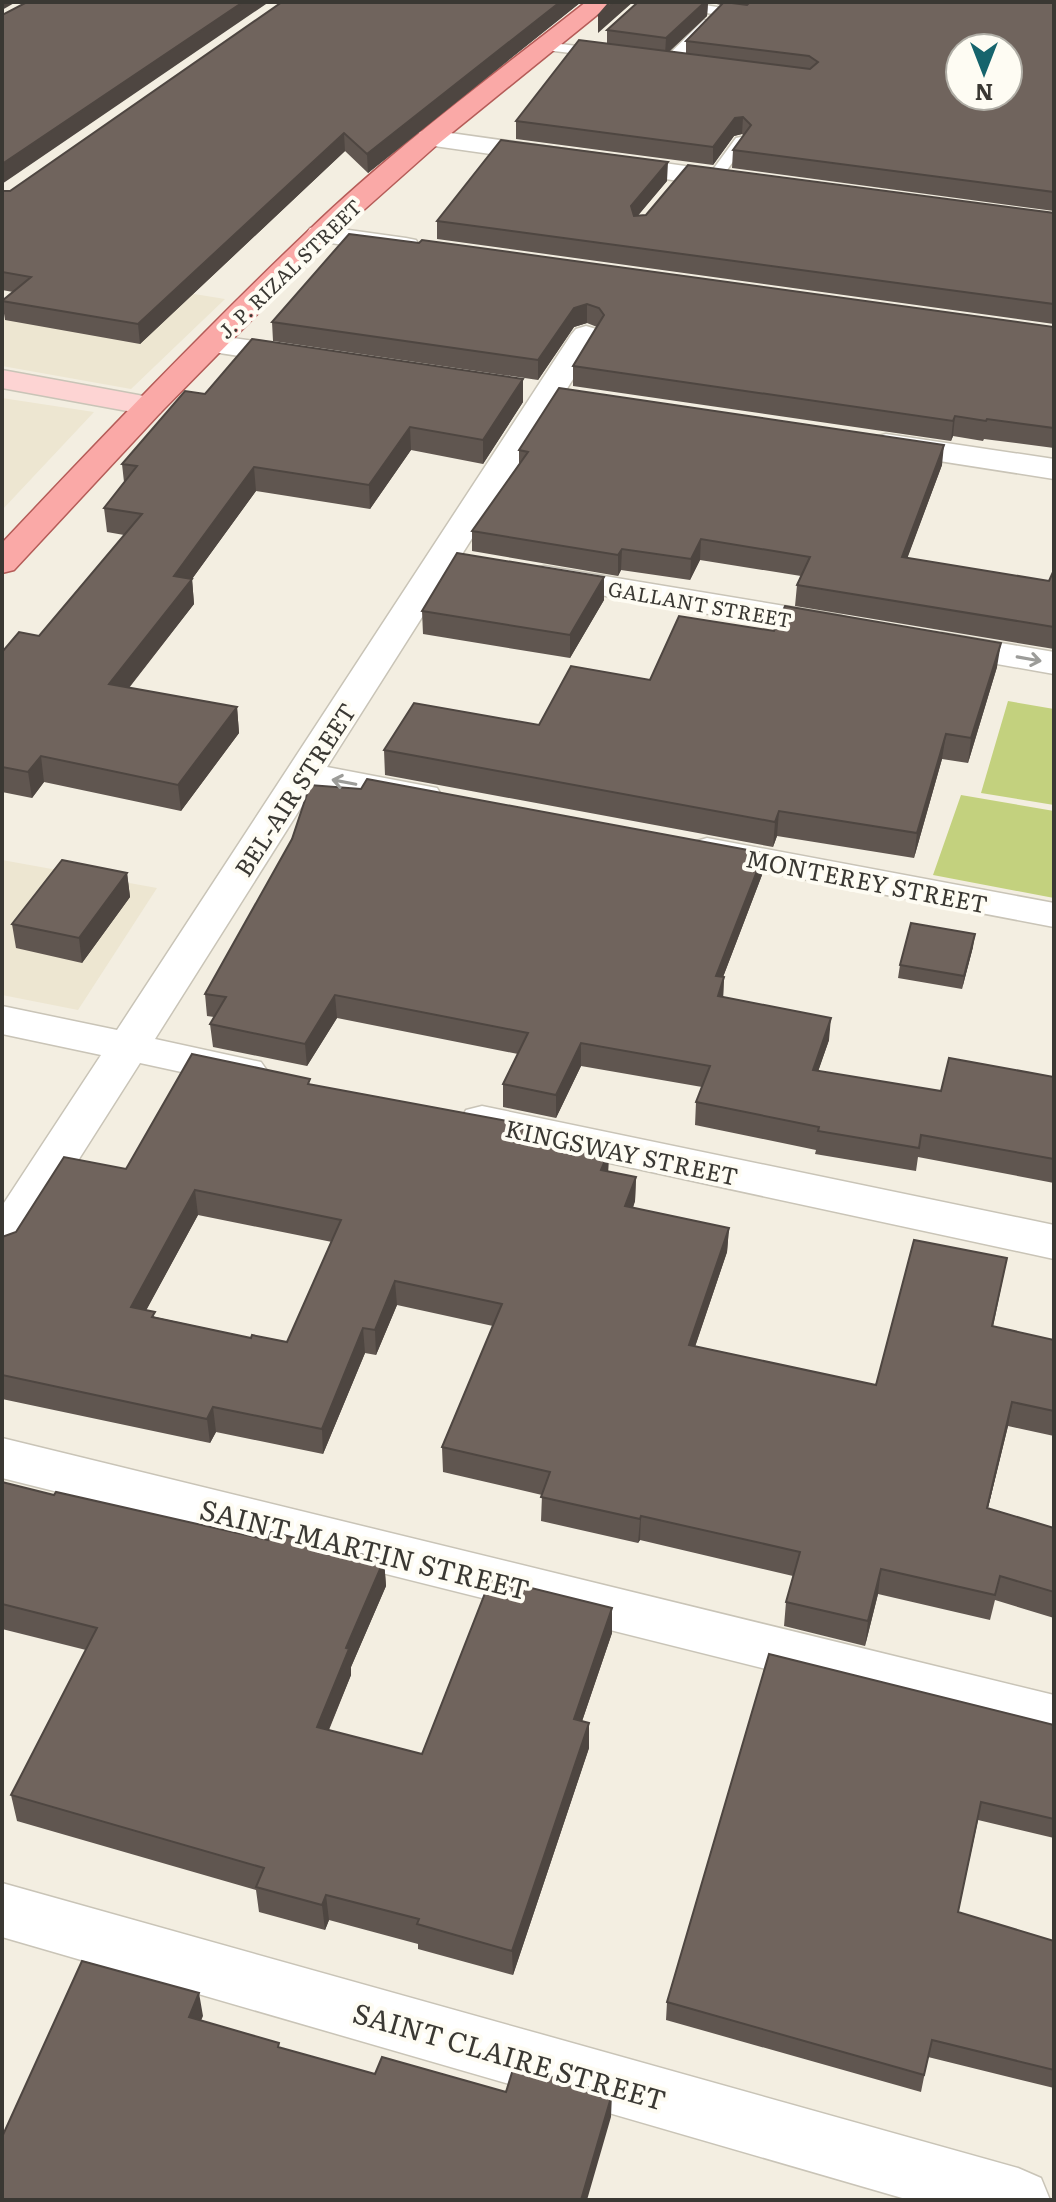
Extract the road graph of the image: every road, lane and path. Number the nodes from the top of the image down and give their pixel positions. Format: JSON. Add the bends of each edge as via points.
{"nodes":[{"id":1,"x":601,"y":2,"type":"edge"},
{"id":2,"x":663,"y":2,"type":"edge"},
{"id":3,"x":760,"y":2,"type":"edge"},
{"id":4,"x":714,"y":18,"type":"edge"},
{"id":5,"x":543,"y":46,"type":"junction"},
{"id":6,"x":616,"y":55,"type":"edge"},
{"id":7,"x":684,"y":64,"type":"edge"},
{"id":8,"x":429,"y":138,"type":"junction"},
{"id":9,"x":741,"y":141,"type":"edge"},
{"id":10,"x":714,"y":178,"type":"junction"},
{"id":11,"x":760,"y":184,"type":"edge"},
{"id":12,"x":320,"y":234,"type":"junction"},
{"id":13,"x":429,"y":249,"type":"edge"},
{"id":14,"x":586,"y":335,"type":"dead end"},
{"id":15,"x":211,"y":344,"type":"junction"},
{"id":16,"x":333,"y":361,"type":"edge"},
{"id":17,"x":2,"y":379,"type":"edge"},
{"id":18,"x":149,"y":406,"type":"junction"},
{"id":19,"x":852,"y":439,"type":"edge"},
{"id":20,"x":1054,"y":469,"type":"edge"},
{"id":21,"x":441,"y":559,"type":"junction"},
{"id":22,"x":2,"y":563,"type":"edge"},
{"id":23,"x":870,"y":632,"type":"edge"},
{"id":24,"x":917,"y":640,"type":"edge"},
{"id":25,"x":1054,"y":663,"type":"edge"},
{"id":26,"x":303,"y":774,"type":"junction"},
{"id":27,"x":462,"y":804,"type":"edge"},
{"id":28,"x":678,"y":844,"type":"edge"},
{"id":29,"x":1054,"y":915,"type":"edge"},
{"id":30,"x":2,"y":1020,"type":"edge"},
{"id":31,"x":128,"y":1047,"type":"junction"},
{"id":32,"x":282,"y":1079,"type":"edge"},
{"id":33,"x":437,"y":1112,"type":"edge"},
{"id":34,"x":1054,"y":1242,"type":"edge"},
{"id":35,"x":2,"y":1243,"type":"edge"},
{"id":36,"x":2,"y":1458,"type":"edge"},
{"id":37,"x":1054,"y":1718,"type":"edge"},
{"id":38,"x":2,"y":1910,"type":"edge"},
{"id":39,"x":1018,"y":2200,"type":"edge"}],
"edges":[{"from":1,"to":5,"type":"main road","name":"J. P. RIZAL STREET"},
{"from":2,"to":3,"type":"lane","via":[[744,15]]},
{"from":4,"to":7,"type":"lane","via":[[662,61]]},
{"from":5,"to":6,"type":"lane","via":[[595,47]]},
{"from":5,"to":8,"type":"main road","name":"J. P. RIZAL STREET"},
{"from":8,"to":10,"type":"street","via":[[680,179]]},
{"from":8,"to":12,"type":"main road","name":"J. P. RIZAL STREET"},
{"from":9,"to":10,"type":"lane"},
{"from":10,"to":11,"type":"street"},
{"from":12,"to":13,"type":"street"},
{"from":12,"to":15,"type":"main road","name":"J. P. RIZAL STREET"},
{"from":14,"to":21,"type":"street","name":"BEL-AIR STREET"},
{"from":15,"to":16,"type":"street"},
{"from":15,"to":18,"type":"main road","name":"J. P. RIZAL STREET"},
{"from":17,"to":18,"type":"street"},
{"from":18,"to":22,"type":"main road","name":"J. P. RIZAL STREET"},
{"from":19,"to":20,"type":"street"},
{"from":21,"to":23,"type":"street","name":"GALLANT STREET"},
{"from":21,"to":26,"type":"street","name":"BEL-AIR STREET"},
{"from":24,"to":25,"type":"street","one_way":true},
{"from":27,"to":26,"type":"street","one_way":true},
{"from":26,"to":31,"type":"street","name":"BEL-AIR STREET"},
{"from":28,"to":29,"type":"street","name":"MONTEREY STREET"},
{"from":30,"to":31,"type":"street"},
{"from":31,"to":32,"type":"street"},
{"from":31,"to":35,"type":"street","name":"BEL-AIR STREET"},
{"from":33,"to":34,"type":"street","name":"KINGSWAY STREET"},
{"from":36,"to":37,"type":"street","name":"SAINT MARTIN STREET"},
{"from":38,"to":39,"type":"street","name":"SAINT CLAIRE STREET"}]}
